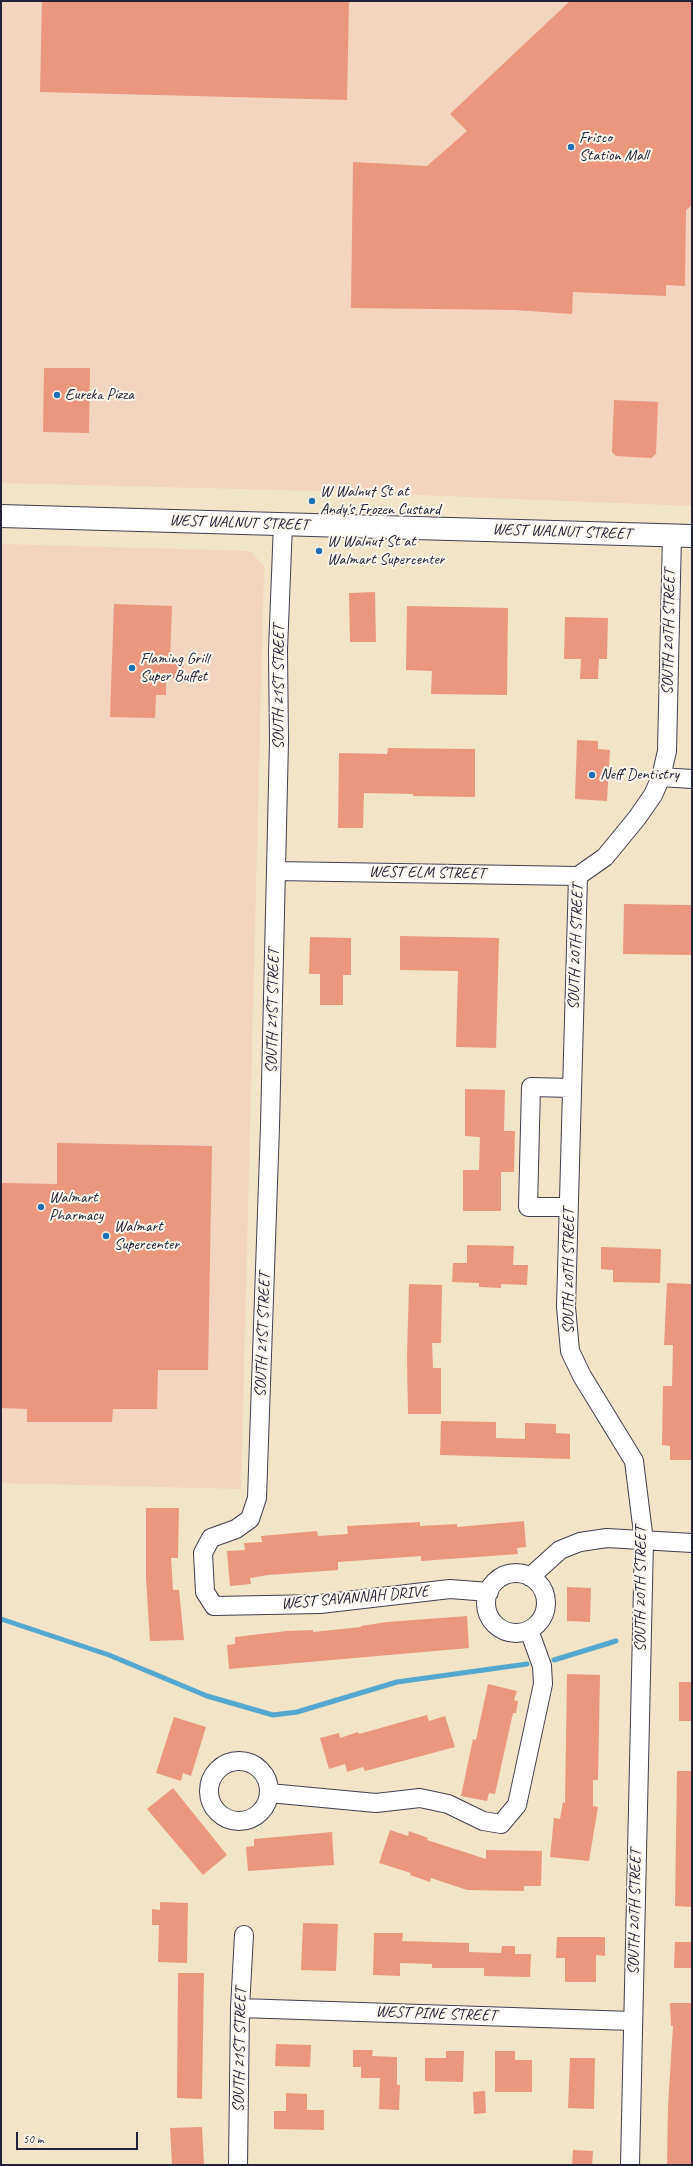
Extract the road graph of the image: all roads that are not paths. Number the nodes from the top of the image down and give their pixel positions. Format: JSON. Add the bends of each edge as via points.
{"nodes":[{"id":1,"x":1,"y":516,"type":"edge"},
{"id":2,"x":283,"y":524,"type":"junction"},
{"id":3,"x":682,"y":536,"type":"edge"},
{"id":4,"x":661,"y":777,"type":"junction"},
{"id":5,"x":692,"y":779,"type":"edge"},
{"id":6,"x":276,"y":871,"type":"junction"},
{"id":7,"x":578,"y":876,"type":"junction"},
{"id":8,"x":572,"y":1088,"type":"junction"},
{"id":9,"x":568,"y":1207,"type":"junction"},
{"id":10,"x":257,"y":1498,"type":"joint"},
{"id":11,"x":644,"y":1541,"type":"junction"},
{"id":12,"x":692,"y":1543,"type":"edge"},
{"id":13,"x":530,"y":1577,"type":"junction"},
{"id":14,"x":489,"y":1592,"type":"junction"},
{"id":15,"x":529,"y":1630,"type":"junction"},
{"id":16,"x":269,"y":1792,"type":"dead end"},
{"id":17,"x":244,"y":1935,"type":"dead end"},
{"id":18,"x":240,"y":2008,"type":"junction"},
{"id":19,"x":632,"y":2021,"type":"junction"},
{"id":20,"x":238,"y":2165,"type":"edge"},
{"id":21,"x":630,"y":2165,"type":"edge"}],
"edges":[{"from":1,"to":2,"type":"main road","name":"WEST WALNUT STREET"},
{"from":2,"to":3,"type":"main road","name":"WEST WALNUT STREET"},
{"from":2,"to":6,"type":"street","name":"SOUTH 21ST STREET","via":[[278,650]]},
{"from":3,"to":4,"type":"street","name":"SOUTH 20TH STREET","via":[[666,751]]},
{"from":4,"to":5,"type":"street"},
{"from":4,"to":7,"type":"street","name":"SOUTH 20TH STREET","via":[[653,795],[623,835],[604,857]]},
{"from":6,"to":7,"type":"street","name":"WEST ELM STREET"},
{"from":6,"to":10,"type":"street","name":"SOUTH 21ST STREET"},
{"from":7,"to":8,"type":"street","name":"SOUTH 20TH STREET"},
{"from":8,"to":9,"type":"street","name":"SOUTH 20TH STREET"},
{"from":8,"to":9,"type":"street","via":[[530,1088],[528,1207]]},
{"from":9,"to":11,"type":"street","name":"SOUTH 20TH STREET","via":[[566,1307],[570,1351],[582,1376],[634,1461]]},
{"from":10,"to":14,"type":"street","name":"WEST SAVANNAH DRIVE","via":[[250,1519],[236,1529],[211,1538],[203,1553],[205,1592],[214,1606],[320,1604],[450,1589]]},
{"from":11,"to":12,"type":"street"},
{"from":11,"to":13,"type":"street","via":[[607,1538],[580,1542],[560,1550]]},
{"from":11,"to":19,"type":"street","name":"SOUTH 20TH STREET"},
{"from":13,"to":14,"type":"street","via":[[511,1574],[494,1584]]},
{"from":13,"to":15,"type":"street","via":[[543,1590],[546,1600],[542,1618]]},
{"from":14,"to":15,"type":"street","via":[[486,1602],[492,1621],[509,1632]]},
{"from":15,"to":16,"type":"street","via":[[542,1666],[543,1684],[517,1805],[501,1824],[483,1821],[448,1804],[420,1798],[376,1803]]},
{"from":17,"to":18,"type":"street","name":"SOUTH 21ST STREET"},
{"from":18,"to":19,"type":"street","name":"WEST PINE STREET"},
{"from":18,"to":20,"type":"street","name":"SOUTH 21ST STREET"},
{"from":19,"to":21,"type":"street","name":"SOUTH 20TH STREET"}]}
